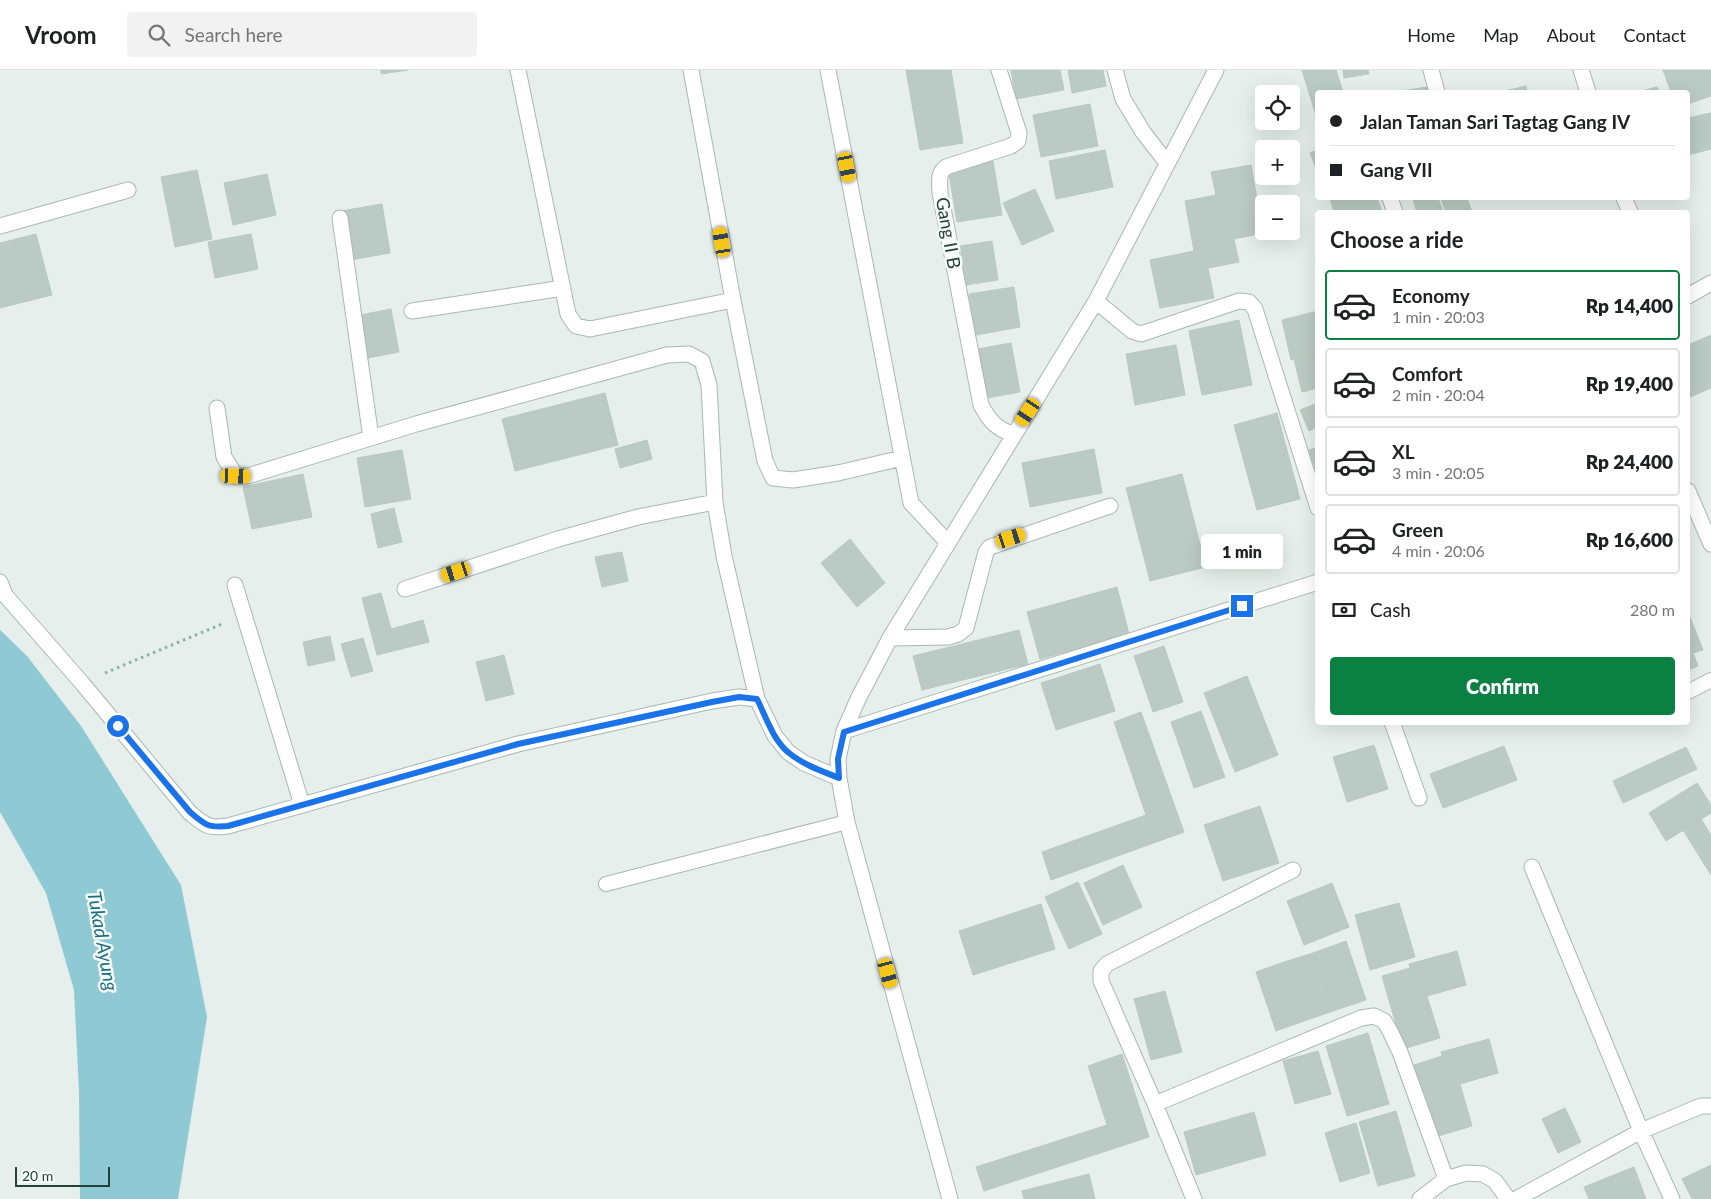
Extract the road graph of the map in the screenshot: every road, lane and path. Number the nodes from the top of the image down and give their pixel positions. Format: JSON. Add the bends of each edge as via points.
{"nodes":[{"id":1,"x":518,"y":70,"type":"edge"},
{"id":2,"x":691,"y":70,"type":"edge"},
{"id":3,"x":828,"y":70,"type":"edge"},
{"id":4,"x":999,"y":70,"type":"edge"},
{"id":5,"x":1116,"y":70,"type":"edge"},
{"id":6,"x":1216,"y":70,"type":"edge"},
{"id":7,"x":1431,"y":70,"type":"edge"},
{"id":8,"x":1581,"y":70,"type":"edge"},
{"id":9,"x":1436,"y":90,"type":"edge"},
{"id":10,"x":1587,"y":90,"type":"edge"},
{"id":11,"x":1167,"y":163,"type":"junction"},
{"id":12,"x":128,"y":190,"type":"dead end"},
{"id":13,"x":340,"y":218,"type":"dead end"},
{"id":14,"x":0,"y":226,"type":"edge"},
{"id":15,"x":1711,"y":283,"type":"edge"},
{"id":16,"x":563,"y":288,"type":"junction"},
{"id":17,"x":1690,"y":295,"type":"edge"},
{"id":18,"x":733,"y":300,"type":"junction"},
{"id":19,"x":1096,"y":302,"type":"junction"},
{"id":20,"x":412,"y":311,"type":"dead end"},
{"id":21,"x":217,"y":408,"type":"dead end"},
{"id":22,"x":1013,"y":434,"type":"junction"},
{"id":23,"x":371,"y":438,"type":"junction"},
{"id":24,"x":902,"y":458,"type":"junction"},
{"id":25,"x":1690,"y":496,"type":"edge"},
{"id":26,"x":1315,"y":499,"type":"edge"},
{"id":27,"x":715,"y":502,"type":"junction"},
{"id":28,"x":1110,"y":506,"type":"dead end"},
{"id":29,"x":948,"y":543,"type":"junction"},
{"id":30,"x":1711,"y":544,"type":"edge"},
{"id":31,"x":0,"y":582,"type":"edge"},
{"id":32,"x":1315,"y":583,"type":"edge"},
{"id":33,"x":235,"y":584,"type":"dead end"},
{"id":34,"x":405,"y":589,"type":"dead end"},
{"id":35,"x":245,"y":614,"type":"junction"},
{"id":36,"x":890,"y":638,"type":"junction"},
{"id":37,"x":1711,"y":680,"type":"edge"},
{"id":38,"x":82,"y":683,"type":"junction"},
{"id":39,"x":1690,"y":691,"type":"edge"},
{"id":40,"x":757,"y":699,"type":"junction"},
{"id":41,"x":1393,"y":725,"type":"edge"},
{"id":42,"x":844,"y":732,"type":"junction"},
{"id":43,"x":839,"y":778,"type":"junction"},
{"id":44,"x":1419,"y":798,"type":"dead end"},
{"id":45,"x":302,"y":805,"type":"junction"},
{"id":46,"x":846,"y":822,"type":"junction"},
{"id":47,"x":1532,"y":867,"type":"dead end"},
{"id":48,"x":1293,"y":870,"type":"dead end"},
{"id":49,"x":606,"y":884,"type":"dead end"},
{"id":50,"x":1155,"y":1104,"type":"junction"},
{"id":51,"x":1711,"y":1106,"type":"edge"},
{"id":52,"x":1641,"y":1131,"type":"junction"},
{"id":53,"x":1446,"y":1179,"type":"junction"},
{"id":54,"x":950,"y":1199,"type":"edge"},
{"id":55,"x":1194,"y":1199,"type":"edge"},
{"id":56,"x":1420,"y":1199,"type":"edge"},
{"id":57,"x":1508,"y":1199,"type":"edge"},
{"id":58,"x":1516,"y":1199,"type":"edge"},
{"id":59,"x":1672,"y":1199,"type":"edge"}],
"edges":[{"from":1,"to":16,"type":"street"},
{"from":2,"to":18,"type":"street"},
{"from":3,"to":24,"type":"street"},
{"from":4,"to":22,"type":"street","name":"Gang II B","via":[[1019,133],[1018,141],[946,167],[939,176],[981,405],[991,422],[1002,431]]},
{"from":5,"to":11,"type":"street","via":[[1123,99]]},
{"from":6,"to":11,"type":"street"},
{"from":7,"to":9,"type":"street"},
{"from":8,"to":10,"type":"street"},
{"from":11,"to":19,"type":"street"},
{"from":12,"to":14,"type":"street"},
{"from":13,"to":23,"type":"street"},
{"from":15,"to":17,"type":"street"},
{"from":16,"to":18,"type":"street","via":[[568,314],[576,326],[590,329]]},
{"from":16,"to":20,"type":"street"},
{"from":18,"to":24,"type":"street","via":[[765,461],[772,478],[793,480]]},
{"from":19,"to":22,"type":"street"},
{"from":19,"to":26,"type":"street","via":[[1132,331],[1141,334],[1238,300],[1249,302],[1255,309]]},
{"from":21,"to":23,"type":"street","via":[[224,457],[236,476],[248,476]]},
{"from":22,"to":29,"type":"street"},
{"from":23,"to":27,"type":"street","via":[[667,355],[689,354],[702,361],[710,385]]},
{"from":24,"to":29,"type":"street","via":[[911,503]]},
{"from":25,"to":30,"type":"street"},
{"from":27,"to":34,"type":"street","via":[[638,517],[558,539]]},
{"from":27,"to":40,"type":"street"},
{"from":28,"to":36,"type":"street","via":[[990,547],[966,628],[958,634]]},
{"from":29,"to":36,"type":"street"},
{"from":31,"to":38,"type":"street","via":[[5,595]]},
{"from":32,"to":42,"type":"street"},
{"from":33,"to":35,"type":"street"},
{"from":35,"to":38,"type":"path"},
{"from":35,"to":45,"type":"street"},
{"from":36,"to":42,"type":"street"},
{"from":37,"to":39,"type":"lane"},
{"from":38,"to":45,"type":"street","via":[[203,824],[212,828],[228,826]]},
{"from":40,"to":43,"type":"street","via":[[775,736],[788,752],[804,763]]},
{"from":40,"to":45,"type":"street","via":[[739,697],[712,702],[518,744]]},
{"from":41,"to":44,"type":"street"},
{"from":42,"to":43,"type":"street","via":[[838,759]]},
{"from":43,"to":46,"type":"street"},
{"from":46,"to":49,"type":"lane"},
{"from":46,"to":54,"type":"street"},
{"from":47,"to":52,"type":"street"},
{"from":48,"to":50,"type":"street","via":[[1107,964],[1101,971],[1101,981]]},
{"from":50,"to":53,"type":"street","via":[[1361,1018],[1374,1016],[1384,1021],[1400,1052]]},
{"from":50,"to":55,"type":"street"},
{"from":51,"to":52,"type":"street","via":[[1701,1106]]},
{"from":52,"to":58,"type":"street"},
{"from":52,"to":59,"type":"street"},
{"from":53,"to":56,"type":"street"},
{"from":53,"to":57,"type":"street","via":[[1466,1173],[1483,1174],[1494,1181]]}]}
